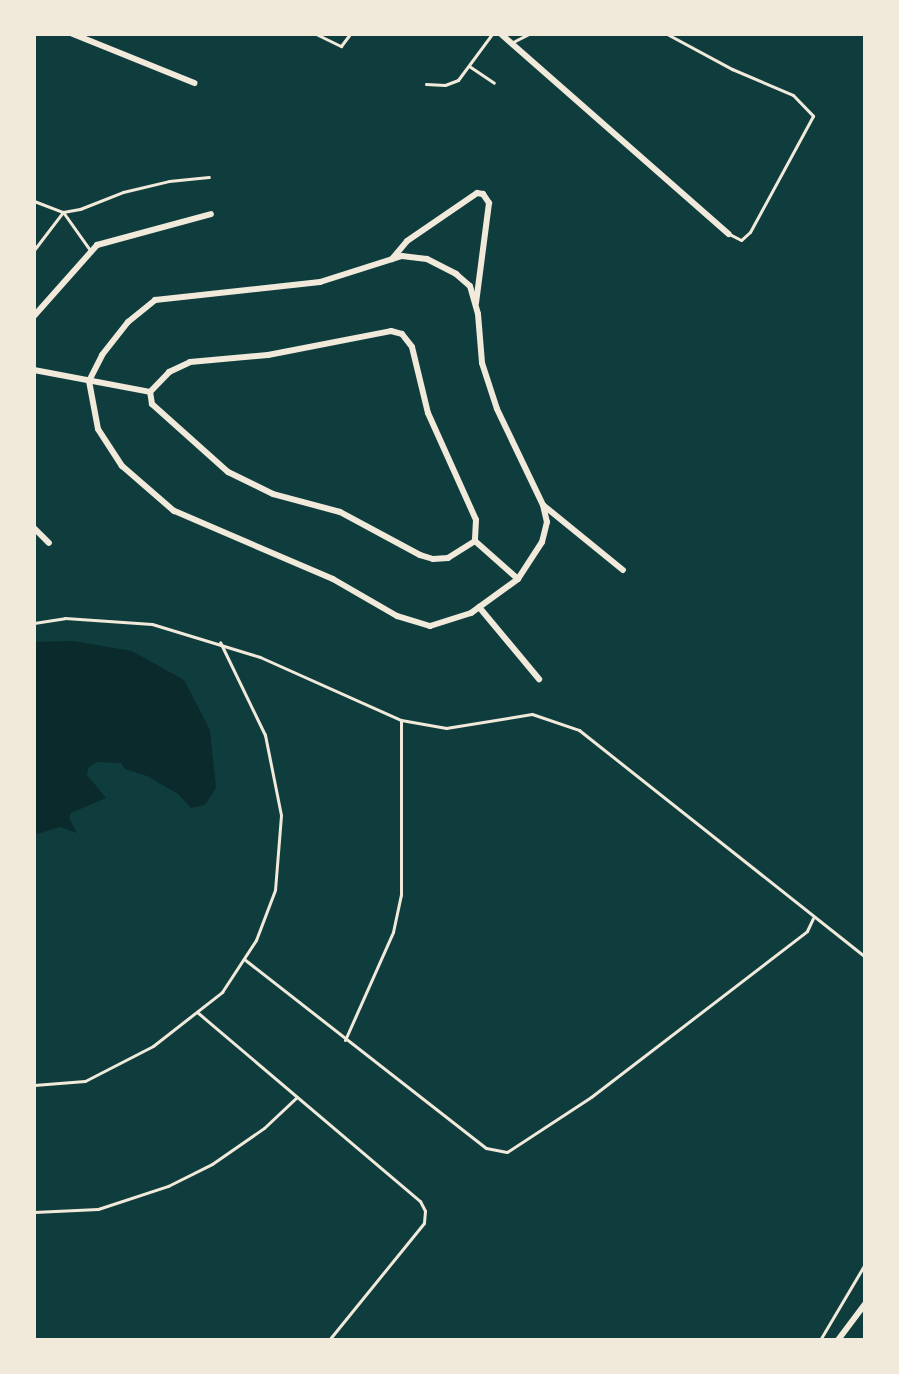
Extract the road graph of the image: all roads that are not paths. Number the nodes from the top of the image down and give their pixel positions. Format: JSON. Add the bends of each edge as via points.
{"nodes":[{"id":1,"x":73,"y":34,"type":"edge"},
{"id":2,"x":316,"y":34,"type":"edge"},
{"id":3,"x":350,"y":34,"type":"edge"},
{"id":4,"x":492,"y":34,"type":"edge"},
{"id":5,"x":501,"y":34,"type":"edge"},
{"id":6,"x":529,"y":34,"type":"edge"},
{"id":7,"x":667,"y":34,"type":"edge"},
{"id":8,"x":511,"y":43,"type":"junction"},
{"id":9,"x":469,"y":66,"type":"junction"},
{"id":10,"x":194,"y":83,"type":"dead end"},
{"id":11,"x":494,"y":83,"type":"dead end"},
{"id":12,"x":426,"y":84,"type":"dead end"},
{"id":13,"x":209,"y":177,"type":"dead end"},
{"id":14,"x":34,"y":201,"type":"edge"},
{"id":15,"x":63,"y":212,"type":"junction"},
{"id":16,"x":211,"y":214,"type":"dead end"},
{"id":17,"x":729,"y":234,"type":"joint"},
{"id":18,"x":34,"y":250,"type":"edge"},
{"id":19,"x":90,"y":250,"type":"junction"},
{"id":20,"x":392,"y":259,"type":"junction"},
{"id":21,"x":476,"y":307,"type":"junction"},
{"id":22,"x":34,"y":316,"type":"edge"},
{"id":23,"x":34,"y":370,"type":"edge"},
{"id":24,"x":89,"y":381,"type":"junction"},
{"id":25,"x":150,"y":392,"type":"junction"},
{"id":26,"x":543,"y":505,"type":"junction"},
{"id":27,"x":34,"y":528,"type":"edge"},
{"id":28,"x":475,"y":541,"type":"junction"},
{"id":29,"x":49,"y":543,"type":"dead end"},
{"id":30,"x":623,"y":570,"type":"dead end"},
{"id":31,"x":518,"y":579,"type":"junction"},
{"id":32,"x":479,"y":607,"type":"junction"},
{"id":33,"x":34,"y":623,"type":"edge"},
{"id":34,"x":220,"y":642,"type":"junction"},
{"id":35,"x":539,"y":679,"type":"dead end"},
{"id":36,"x":401,"y":720,"type":"junction"},
{"id":37,"x":813,"y":917,"type":"junction"},
{"id":38,"x":865,"y":957,"type":"edge"},
{"id":39,"x":244,"y":959,"type":"junction"},
{"id":40,"x":197,"y":1012,"type":"junction"},
{"id":41,"x":345,"y":1040,"type":"junction"},
{"id":42,"x":34,"y":1085,"type":"edge"},
{"id":43,"x":297,"y":1097,"type":"junction"},
{"id":44,"x":34,"y":1212,"type":"edge"},
{"id":45,"x":865,"y":1264,"type":"edge"},
{"id":46,"x":865,"y":1304,"type":"edge"},
{"id":47,"x":329,"y":1340,"type":"edge"},
{"id":48,"x":820,"y":1340,"type":"edge"},
{"id":49,"x":838,"y":1340,"type":"edge"}],
"edges":[{"from":1,"to":10,"type":"street"},
{"from":2,"to":3,"type":"lane","via":[[341,46]]},
{"from":4,"to":9,"type":"lane"},
{"from":5,"to":8,"type":"street"},
{"from":6,"to":8,"type":"lane"},
{"from":7,"to":17,"type":"lane","via":[[793,95],[813,116],[750,232],[741,240]]},
{"from":8,"to":17,"type":"street"},
{"from":9,"to":11,"type":"lane"},
{"from":9,"to":12,"type":"lane","via":[[458,80]]},
{"from":13,"to":15,"type":"lane","via":[[169,181]]},
{"from":14,"to":15,"type":"lane"},
{"from":15,"to":18,"type":"lane"},
{"from":15,"to":19,"type":"lane"},
{"from":16,"to":19,"type":"street"},
{"from":19,"to":22,"type":"street"},
{"from":20,"to":21,"type":"street","via":[[427,259],[456,274],[470,286]]},
{"from":20,"to":21,"type":"street","via":[[407,241],[477,193],[483,194],[489,203]]},
{"from":20,"to":24,"type":"street","via":[[320,282],[155,300],[128,322]]},
{"from":21,"to":26,"type":"street","via":[[482,363],[497,409]]},
{"from":23,"to":24,"type":"street"},
{"from":24,"to":25,"type":"street"},
{"from":24,"to":32,"type":"street","via":[[98,429],[114,454],[174,511],[333,579],[397,616],[430,626]]},
{"from":25,"to":28,"type":"street","via":[[162,416],[228,472],[273,494],[340,512],[433,559],[448,558]]},
{"from":25,"to":28,"type":"street","via":[[169,372],[190,362],[268,355],[376,333],[402,334],[412,347],[428,413],[476,520]]},
{"from":26,"to":30,"type":"street"},
{"from":26,"to":31,"type":"street","via":[[547,522],[542,542]]},
{"from":27,"to":29,"type":"street"},
{"from":28,"to":31,"type":"street"},
{"from":31,"to":32,"type":"street"},
{"from":32,"to":35,"type":"street"},
{"from":33,"to":34,"type":"lane","via":[[65,618],[152,624]]},
{"from":34,"to":36,"type":"lane"},
{"from":34,"to":39,"type":"lane","via":[[265,735],[281,815],[275,890]]},
{"from":36,"to":37,"type":"lane","via":[[446,728],[532,714],[579,730]]},
{"from":36,"to":41,"type":"lane","via":[[401,895],[393,932]]},
{"from":37,"to":38,"type":"lane"},
{"from":37,"to":41,"type":"lane","via":[[807,931],[604,1088],[507,1152],[486,1148]]},
{"from":39,"to":40,"type":"lane","via":[[222,992]]},
{"from":39,"to":41,"type":"lane"},
{"from":40,"to":42,"type":"lane","via":[[153,1046],[85,1081]]},
{"from":40,"to":43,"type":"lane"},
{"from":43,"to":44,"type":"lane","via":[[212,1164],[168,1186],[98,1209]]},
{"from":43,"to":47,"type":"lane","via":[[420,1201],[425,1211],[424,1223]]},
{"from":45,"to":48,"type":"lane"},
{"from":46,"to":49,"type":"street"}]}
